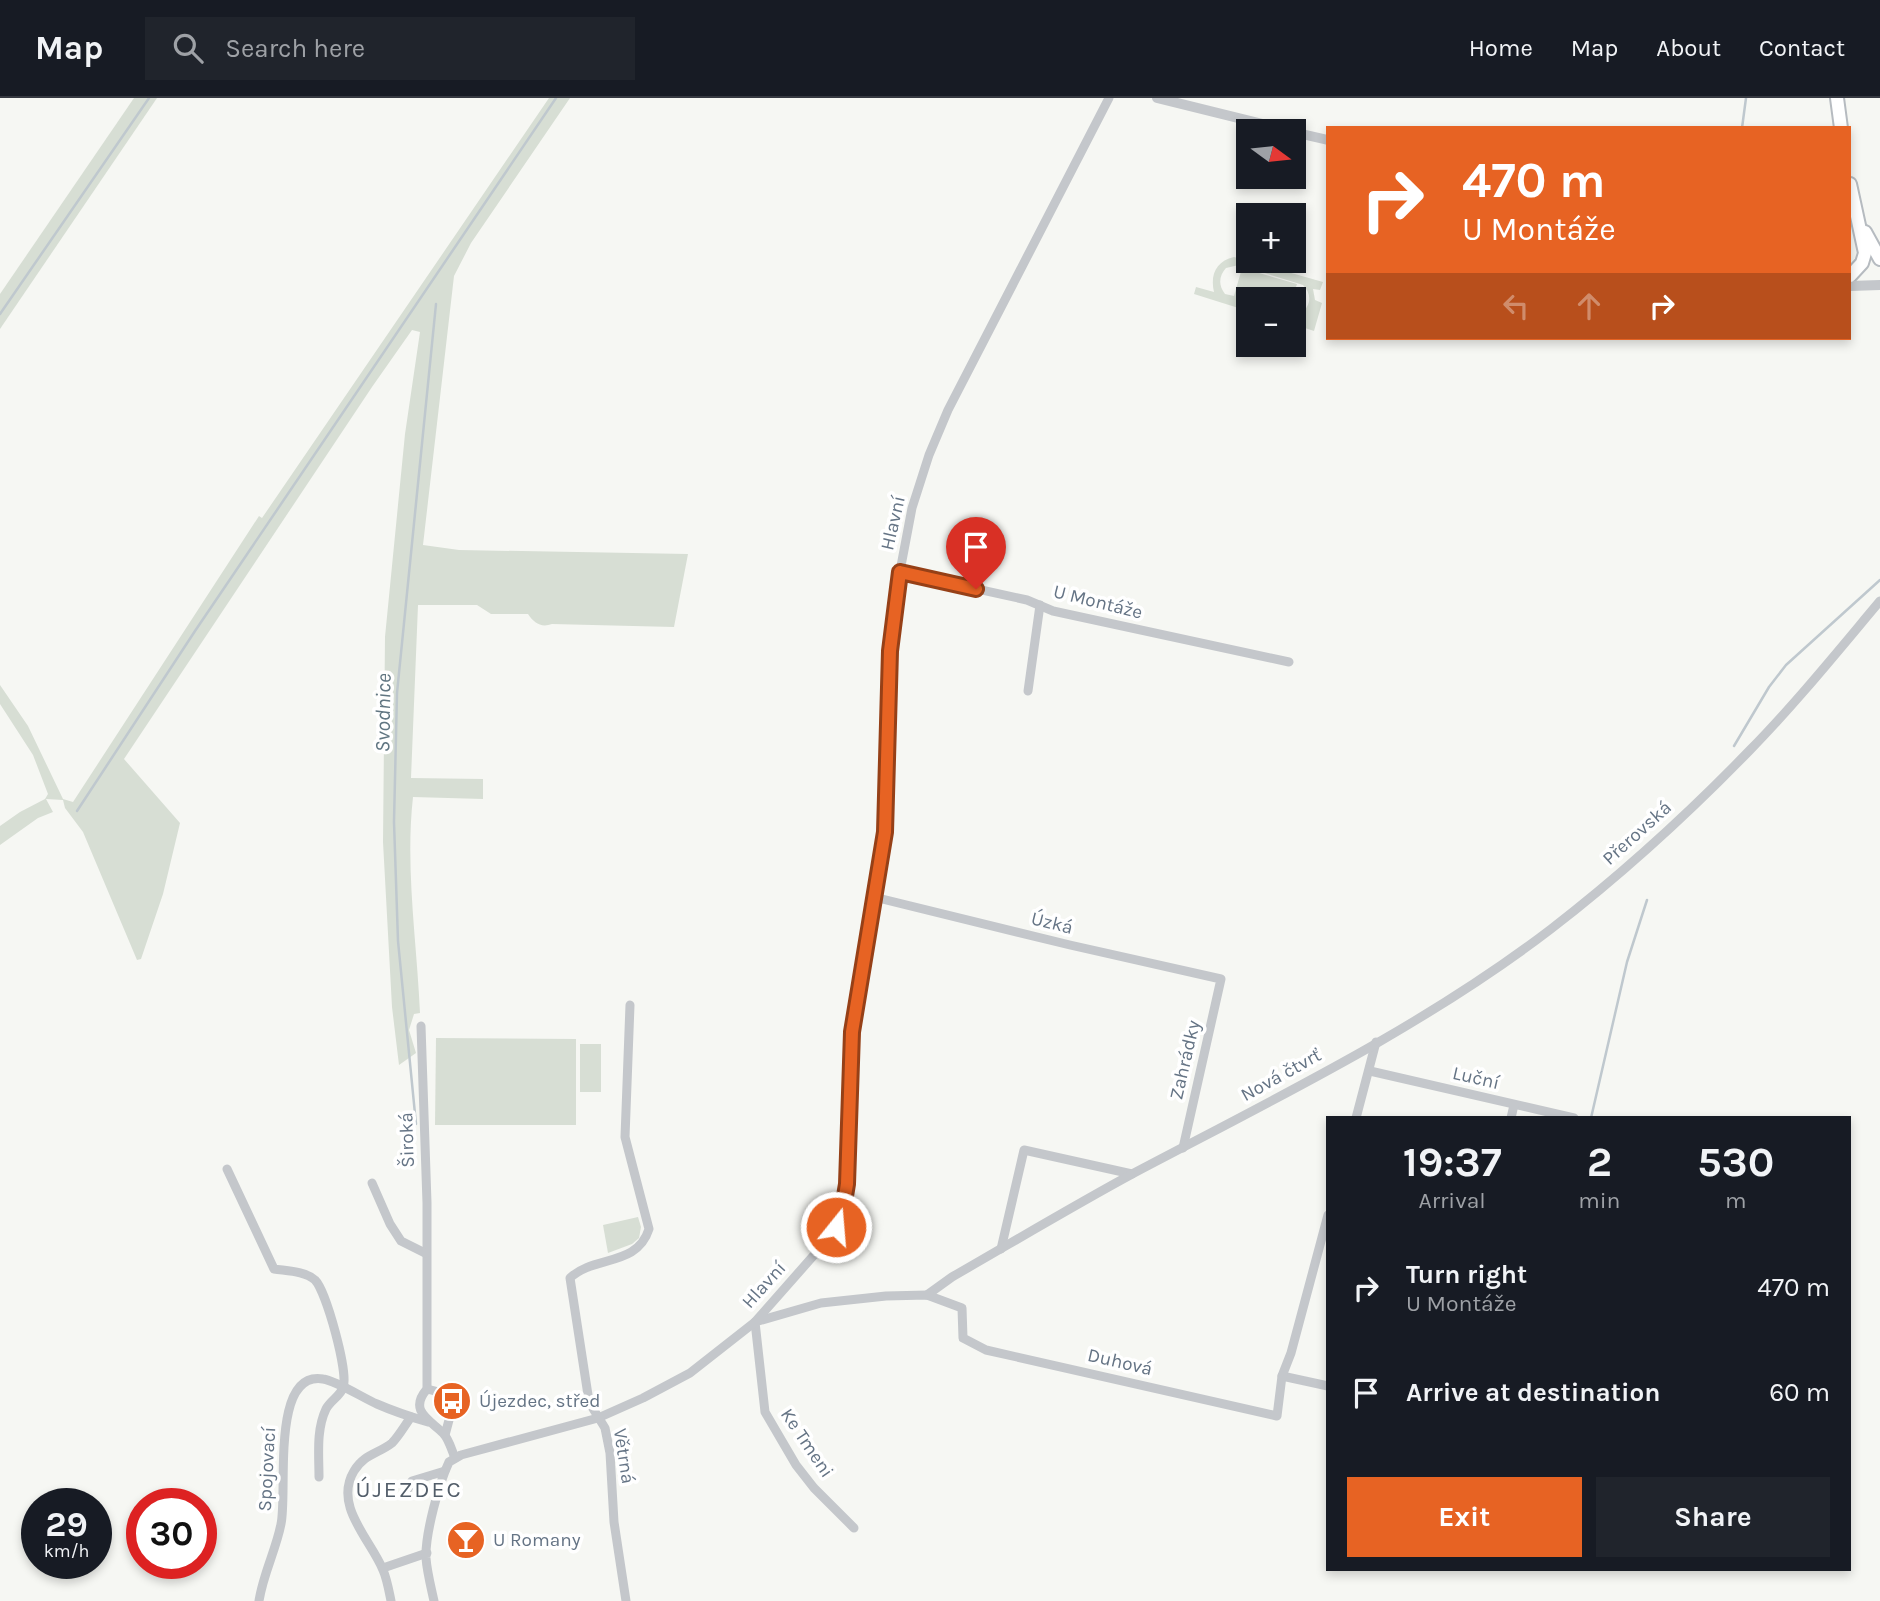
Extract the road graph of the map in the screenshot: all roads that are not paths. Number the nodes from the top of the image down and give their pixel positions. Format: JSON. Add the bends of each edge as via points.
{"nodes":[{"id":1,"x":1109,"y":98,"type":"edge"},
{"id":2,"x":1157,"y":98,"type":"edge"},
{"id":3,"x":1837,"y":98,"type":"edge"},
{"id":4,"x":1240,"y":119,"type":"edge"},
{"id":5,"x":1841,"y":126,"type":"edge"},
{"id":6,"x":1306,"y":136,"type":"edge"},
{"id":7,"x":1326,"y":140,"type":"edge"},
{"id":8,"x":1851,"y":189,"type":"edge"},
{"id":9,"x":1855,"y":209,"type":"junction"},
{"id":10,"x":1880,"y":259,"type":"edge"},
{"id":11,"x":1851,"y":274,"type":"edge"},
{"id":12,"x":1880,"y":285,"type":"edge"},
{"id":13,"x":1851,"y":286,"type":"edge"},
{"id":14,"x":900,"y":572,"type":"junction"},
{"id":15,"x":1880,"y":601,"type":"edge"},
{"id":16,"x":1040,"y":605,"type":"junction"},
{"id":17,"x":1289,"y":662,"type":"dead end"},
{"id":18,"x":1028,"y":691,"type":"dead end"},
{"id":19,"x":874,"y":897,"type":"junction"},
{"id":20,"x":1222,"y":979,"type":"joint"},
{"id":21,"x":630,"y":1005,"type":"dead end"},
{"id":22,"x":421,"y":1026,"type":"dead end"},
{"id":23,"x":1376,"y":1042,"type":"junction"},
{"id":24,"x":1370,"y":1071,"type":"junction"},
{"id":25,"x":1514,"y":1105,"type":"junction"},
{"id":26,"x":1357,"y":1116,"type":"edge"},
{"id":27,"x":1511,"y":1116,"type":"edge"},
{"id":28,"x":1565,"y":1116,"type":"edge"},
{"id":29,"x":1183,"y":1148,"type":"junction"},
{"id":30,"x":227,"y":1169,"type":"dead end"},
{"id":31,"x":1132,"y":1174,"type":"junction"},
{"id":32,"x":372,"y":1183,"type":"dead end"},
{"id":33,"x":1326,"y":1226,"type":"edge"},
{"id":34,"x":1001,"y":1249,"type":"junction"},
{"id":35,"x":425,"y":1252,"type":"junction"},
{"id":36,"x":927,"y":1295,"type":"junction"},
{"id":37,"x":755,"y":1322,"type":"junction"},
{"id":38,"x":1282,"y":1376,"type":"junction"},
{"id":39,"x":1326,"y":1386,"type":"edge"},
{"id":40,"x":343,"y":1388,"type":"junction"},
{"id":41,"x":427,"y":1389,"type":"junction"},
{"id":42,"x":411,"y":1417,"type":"junction"},
{"id":43,"x":598,"y":1418,"type":"junction"},
{"id":44,"x":428,"y":1422,"type":"junction"},
{"id":45,"x":445,"y":1435,"type":"junction"},
{"id":46,"x":455,"y":1458,"type":"junction"},
{"id":47,"x":445,"y":1471,"type":"junction"},
{"id":48,"x":319,"y":1478,"type":"dead end"},
{"id":49,"x":405,"y":1494,"type":"dead end"},
{"id":50,"x":854,"y":1528,"type":"dead end"},
{"id":51,"x":426,"y":1553,"type":"junction"},
{"id":52,"x":383,"y":1568,"type":"junction"},
{"id":53,"x":259,"y":1601,"type":"edge"},
{"id":54,"x":391,"y":1601,"type":"edge"},
{"id":55,"x":434,"y":1601,"type":"edge"},
{"id":56,"x":626,"y":1601,"type":"edge"}],
"edges":[{"from":1,"to":14,"type":"street","name":"Hlavní","via":[[948,410],[912,508]]},
{"from":2,"to":4,"type":"street"},
{"from":3,"to":5,"type":"main road"},
{"from":6,"to":7,"type":"street"},
{"from":8,"to":9,"type":"main road"},
{"from":9,"to":10,"type":"main road"},
{"from":9,"to":11,"type":"main road","via":[[1865,253]]},
{"from":12,"to":13,"type":"street"},
{"from":14,"to":16,"type":"street","name":"U Montáže"},
{"from":14,"to":19,"type":"street","name":"Hlavní","via":[[890,651],[885,832]]},
{"from":15,"to":23,"type":"street","name":"Přerovská","via":[[1752,749],[1611,880],[1487,974]]},
{"from":16,"to":17,"type":"street","name":"U Montáže"},
{"from":16,"to":18,"type":"street"},
{"from":19,"to":20,"type":"street","name":"Úzká"},
{"from":19,"to":37,"type":"street","name":"Hlavní","via":[[852,1032],[842,1214],[829,1238]]},
{"from":20,"to":29,"type":"street","name":"Zahrádky"},
{"from":21,"to":43,"type":"street","name":"Větrná","via":[[625,1138],[649,1229],[639,1248],[570,1278],[588,1395]]},
{"from":22,"to":35,"type":"street","name":"Široká"},
{"from":23,"to":24,"type":"street"},
{"from":23,"to":29,"type":"street","name":"Nová čtvrť"},
{"from":24,"to":25,"type":"street","name":"Luční"},
{"from":24,"to":26,"type":"street"},
{"from":25,"to":27,"type":"street"},
{"from":25,"to":28,"type":"street","name":"Luční"},
{"from":29,"to":31,"type":"street","name":"Nová čtvrť"},
{"from":30,"to":40,"type":"street","via":[[274,1269],[306,1275],[317,1282],[343,1360]]},
{"from":31,"to":34,"type":"street","name":"Nová čtvrť"},
{"from":31,"to":34,"type":"street","via":[[1024,1150]]},
{"from":32,"to":35,"type":"street","name":"Široká","via":[[401,1241]]},
{"from":33,"to":38,"type":"street"},
{"from":34,"to":36,"type":"street","name":"Nová čtvrť"},
{"from":35,"to":41,"type":"street","name":"Široká"},
{"from":36,"to":37,"type":"street","via":[[821,1303]]},
{"from":36,"to":38,"type":"street","name":"Duhová","via":[[962,1308],[963,1338],[993,1351],[1271,1415],[1277,1416]]},
{"from":37,"to":43,"type":"street","name":"Hlavní","via":[[690,1373]]},
{"from":37,"to":50,"type":"street","name":"Ke Tmeni","via":[[765,1412],[796,1465]]},
{"from":38,"to":39,"type":"street"},
{"from":40,"to":42,"type":"street","name":"Spojovací"},
{"from":40,"to":48,"type":"street","via":[[325,1411],[319,1435]]},
{"from":40,"to":53,"type":"street","name":"Spojovací","via":[[324,1379],[304,1382],[288,1408],[283,1516]]},
{"from":41,"to":44,"type":"street","name":"Široká","via":[[420,1405]]},
{"from":41,"to":45,"type":"street","via":[[444,1397],[449,1420]]},
{"from":42,"to":44,"type":"street","name":"Spojovací"},
{"from":42,"to":52,"type":"street","via":[[391,1443],[366,1456],[348,1488],[353,1518]]},
{"from":43,"to":46,"type":"street","name":"Hlavní"},
{"from":43,"to":56,"type":"street","name":"Větrná","via":[[610,1453]]},
{"from":44,"to":45,"type":"street"},
{"from":45,"to":46,"type":"street"},
{"from":46,"to":47,"type":"street"},
{"from":47,"to":49,"type":"street","via":[[412,1481]]},
{"from":47,"to":51,"type":"street"},
{"from":51,"to":52,"type":"street"},
{"from":51,"to":55,"type":"street"},
{"from":52,"to":54,"type":"street"}]}
